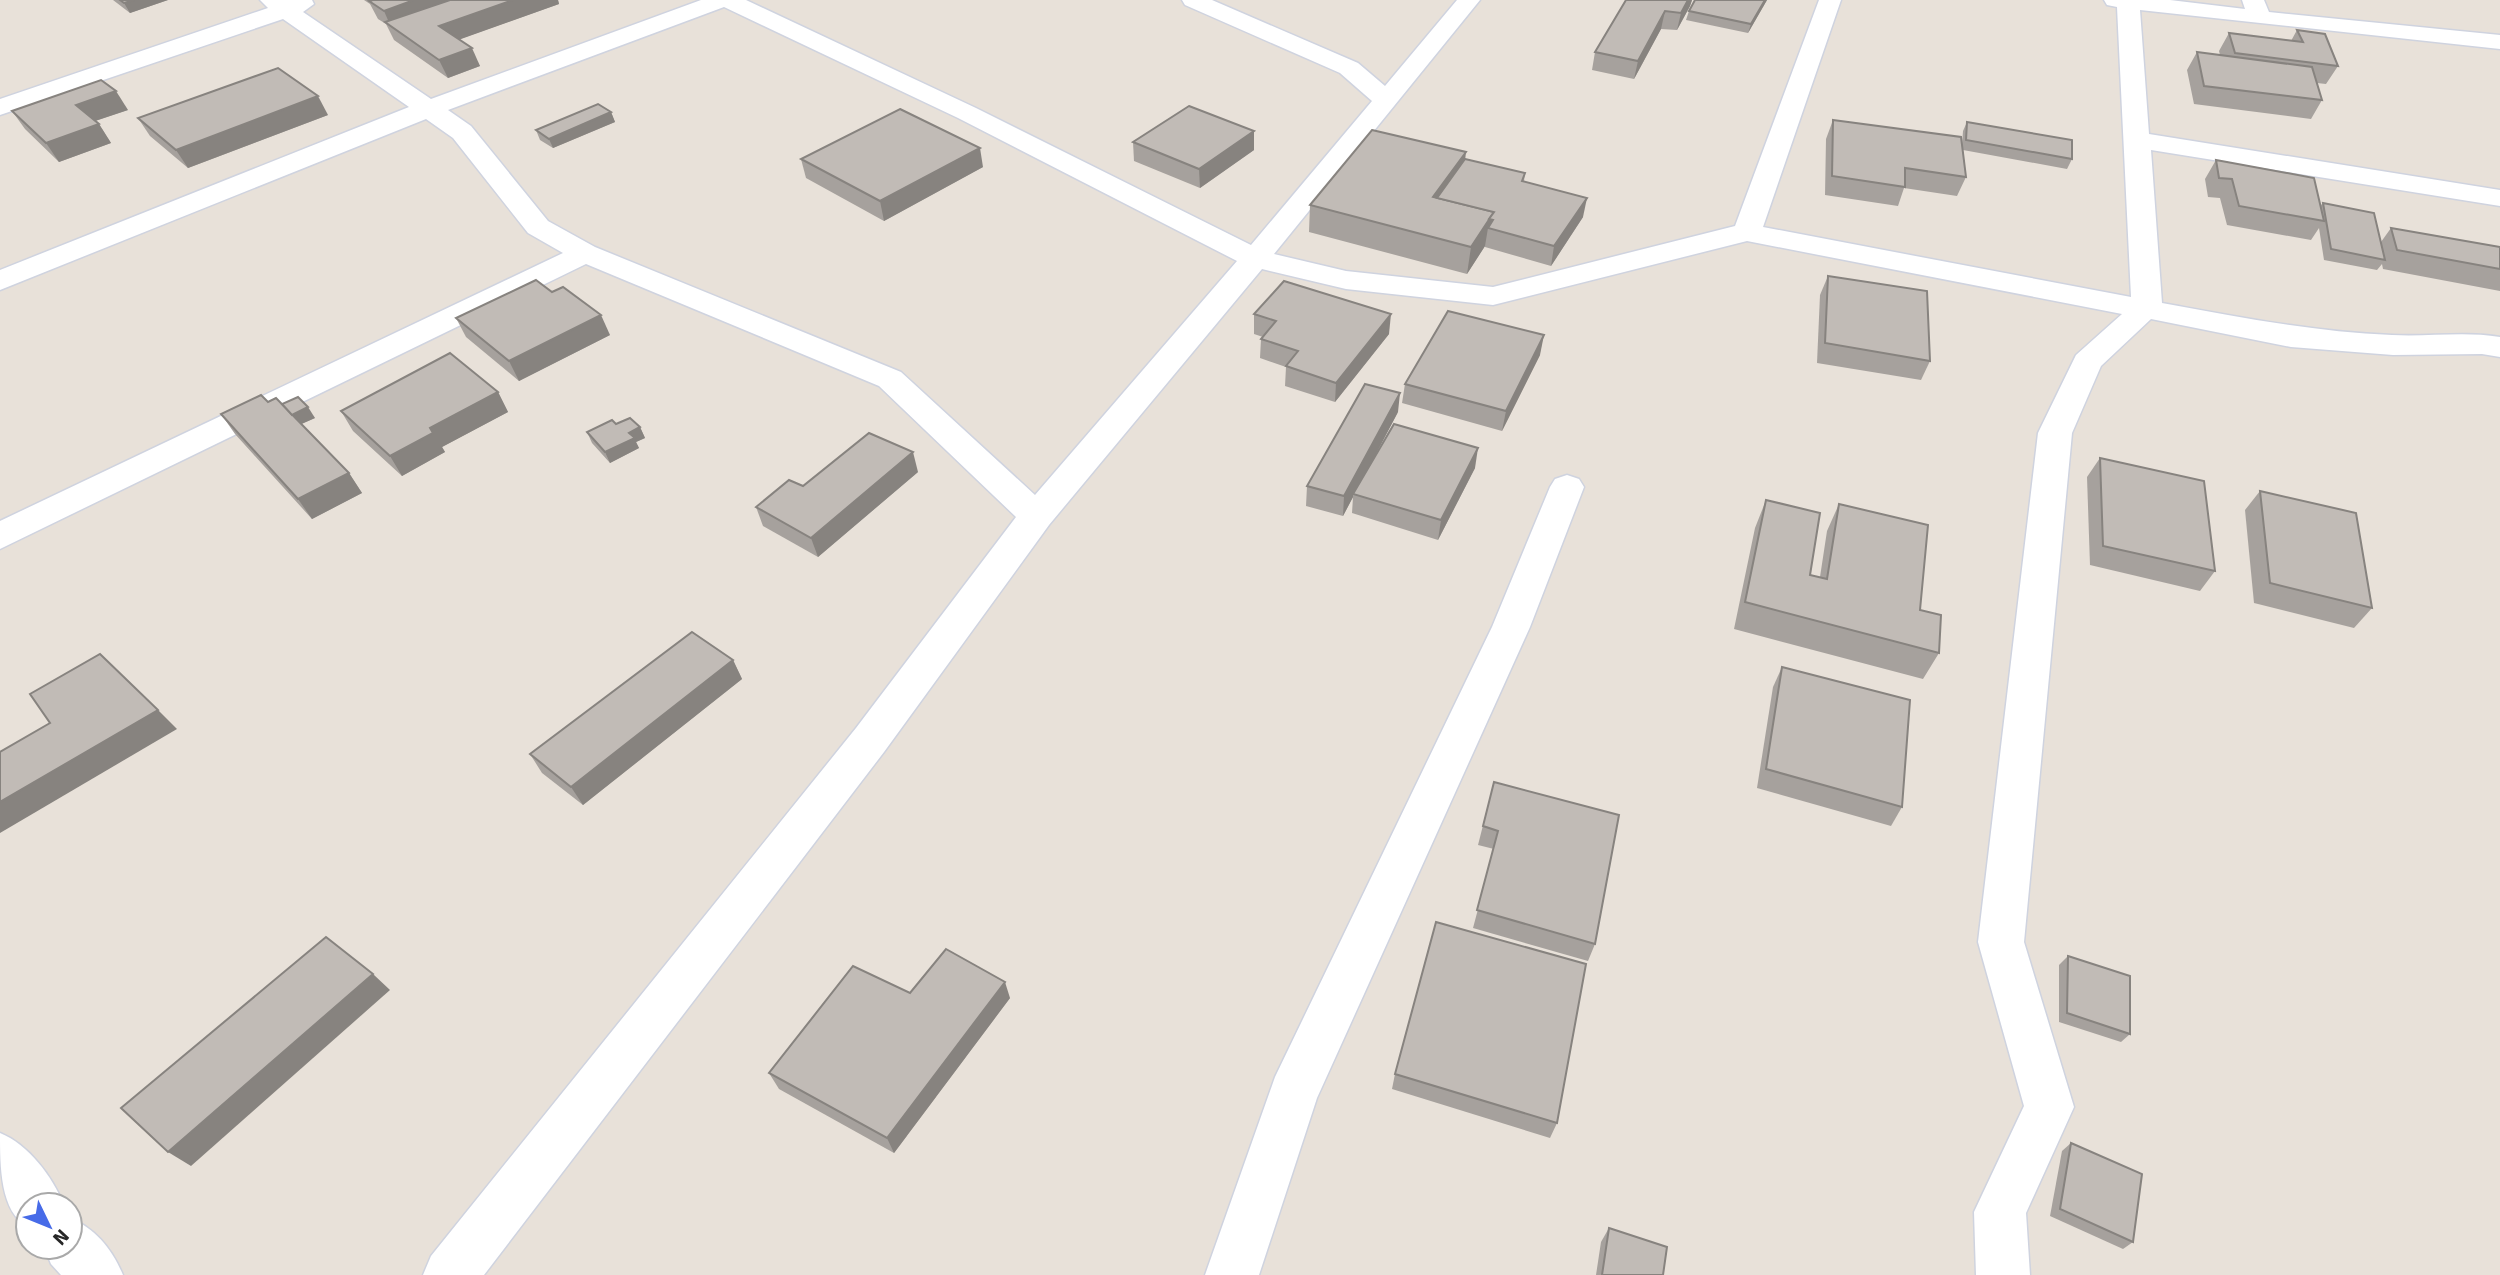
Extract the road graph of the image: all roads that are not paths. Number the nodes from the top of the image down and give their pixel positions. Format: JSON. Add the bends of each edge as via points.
{"nodes":[{"id":1,"x":316,"y":0,"type":"edge"},
{"id":2,"x":722,"y":0,"type":"edge"},
{"id":3,"x":727,"y":0,"type":"edge"},
{"id":4,"x":1193,"y":0,"type":"edge"},
{"id":5,"x":1469,"y":0,"type":"edge"},
{"id":6,"x":1830,"y":0,"type":"edge"},
{"id":7,"x":2122,"y":1,"type":"edge"},
{"id":8,"x":278,"y":5,"type":"edge"},
{"id":9,"x":2256,"y":9,"type":"edge"},
{"id":10,"x":2500,"y":43,"type":"edge"},
{"id":11,"x":1385,"y":99,"type":"junction"},
{"id":12,"x":0,"y":107,"type":"edge"},
{"id":13,"x":429,"y":108,"type":"junction"},
{"id":14,"x":2137,"y":140,"type":"junction"},
{"id":15,"x":2500,"y":198,"type":"edge"},
{"id":16,"x":1747,"y":232,"type":"junction"},
{"id":17,"x":585,"y":253,"type":"junction"},
{"id":18,"x":1254,"y":258,"type":"junction"},
{"id":19,"x":0,"y":281,"type":"edge"},
{"id":20,"x":2147,"y":307,"type":"junction"},
{"id":21,"x":2500,"y":348,"type":"edge"},
{"id":22,"x":1567,"y":487,"type":"dead end"},
{"id":23,"x":1036,"y":516,"type":"junction"},
{"id":24,"x":0,"y":536,"type":"edge"},
{"id":25,"x":0,"y":1158,"type":"edge"},
{"id":26,"x":27,"y":1191,"type":"edge"},
{"id":27,"x":84,"y":1261,"type":"edge"},
{"id":28,"x":96,"y":1275,"type":"edge"},
{"id":29,"x":450,"y":1275,"type":"edge"},
{"id":30,"x":1232,"y":1275,"type":"edge"},
{"id":31,"x":2003,"y":1275,"type":"edge"}],
"edges":[{"from":1,"to":8,"type":"street"},
{"from":2,"to":13,"type":"street"},
{"from":3,"to":18,"type":"street","via":[[967,113]]},
{"from":4,"to":11,"type":"street","via":[[1349,68]]},
{"from":5,"to":11,"type":"street"},
{"from":6,"to":16,"type":"street"},
{"from":7,"to":9,"type":"street"},
{"from":7,"to":14,"type":"street"},
{"from":8,"to":12,"type":"street"},
{"from":8,"to":13,"type":"street"},
{"from":9,"to":10,"type":"street"},
{"from":11,"to":18,"type":"street"},
{"from":13,"to":17,"type":"street","via":[[462,132],[538,227]]},
{"from":13,"to":19,"type":"street"},
{"from":14,"to":15,"type":"street"},
{"from":14,"to":20,"type":"street"},
{"from":16,"to":18,"type":"street","via":[[1493,296],[1346,280]]},
{"from":16,"to":20,"type":"street"},
{"from":17,"to":23,"type":"street","via":[[890,379]]},
{"from":17,"to":24,"type":"street"},
{"from":18,"to":23,"type":"street"},
{"from":20,"to":21,"type":"street","via":[[2291,337]]},
{"from":20,"to":31,"type":"street","via":[[2087,362],[2055,433],[2001,942],[2049,1107],[2000,1212]]},
{"from":22,"to":30,"type":"street","via":[[1511,627],[1293,1094]]},
{"from":23,"to":29,"type":"street","via":[[870,740]]},
{"from":25,"to":26,"type":"street"},
{"from":27,"to":28,"type":"street"}]}
